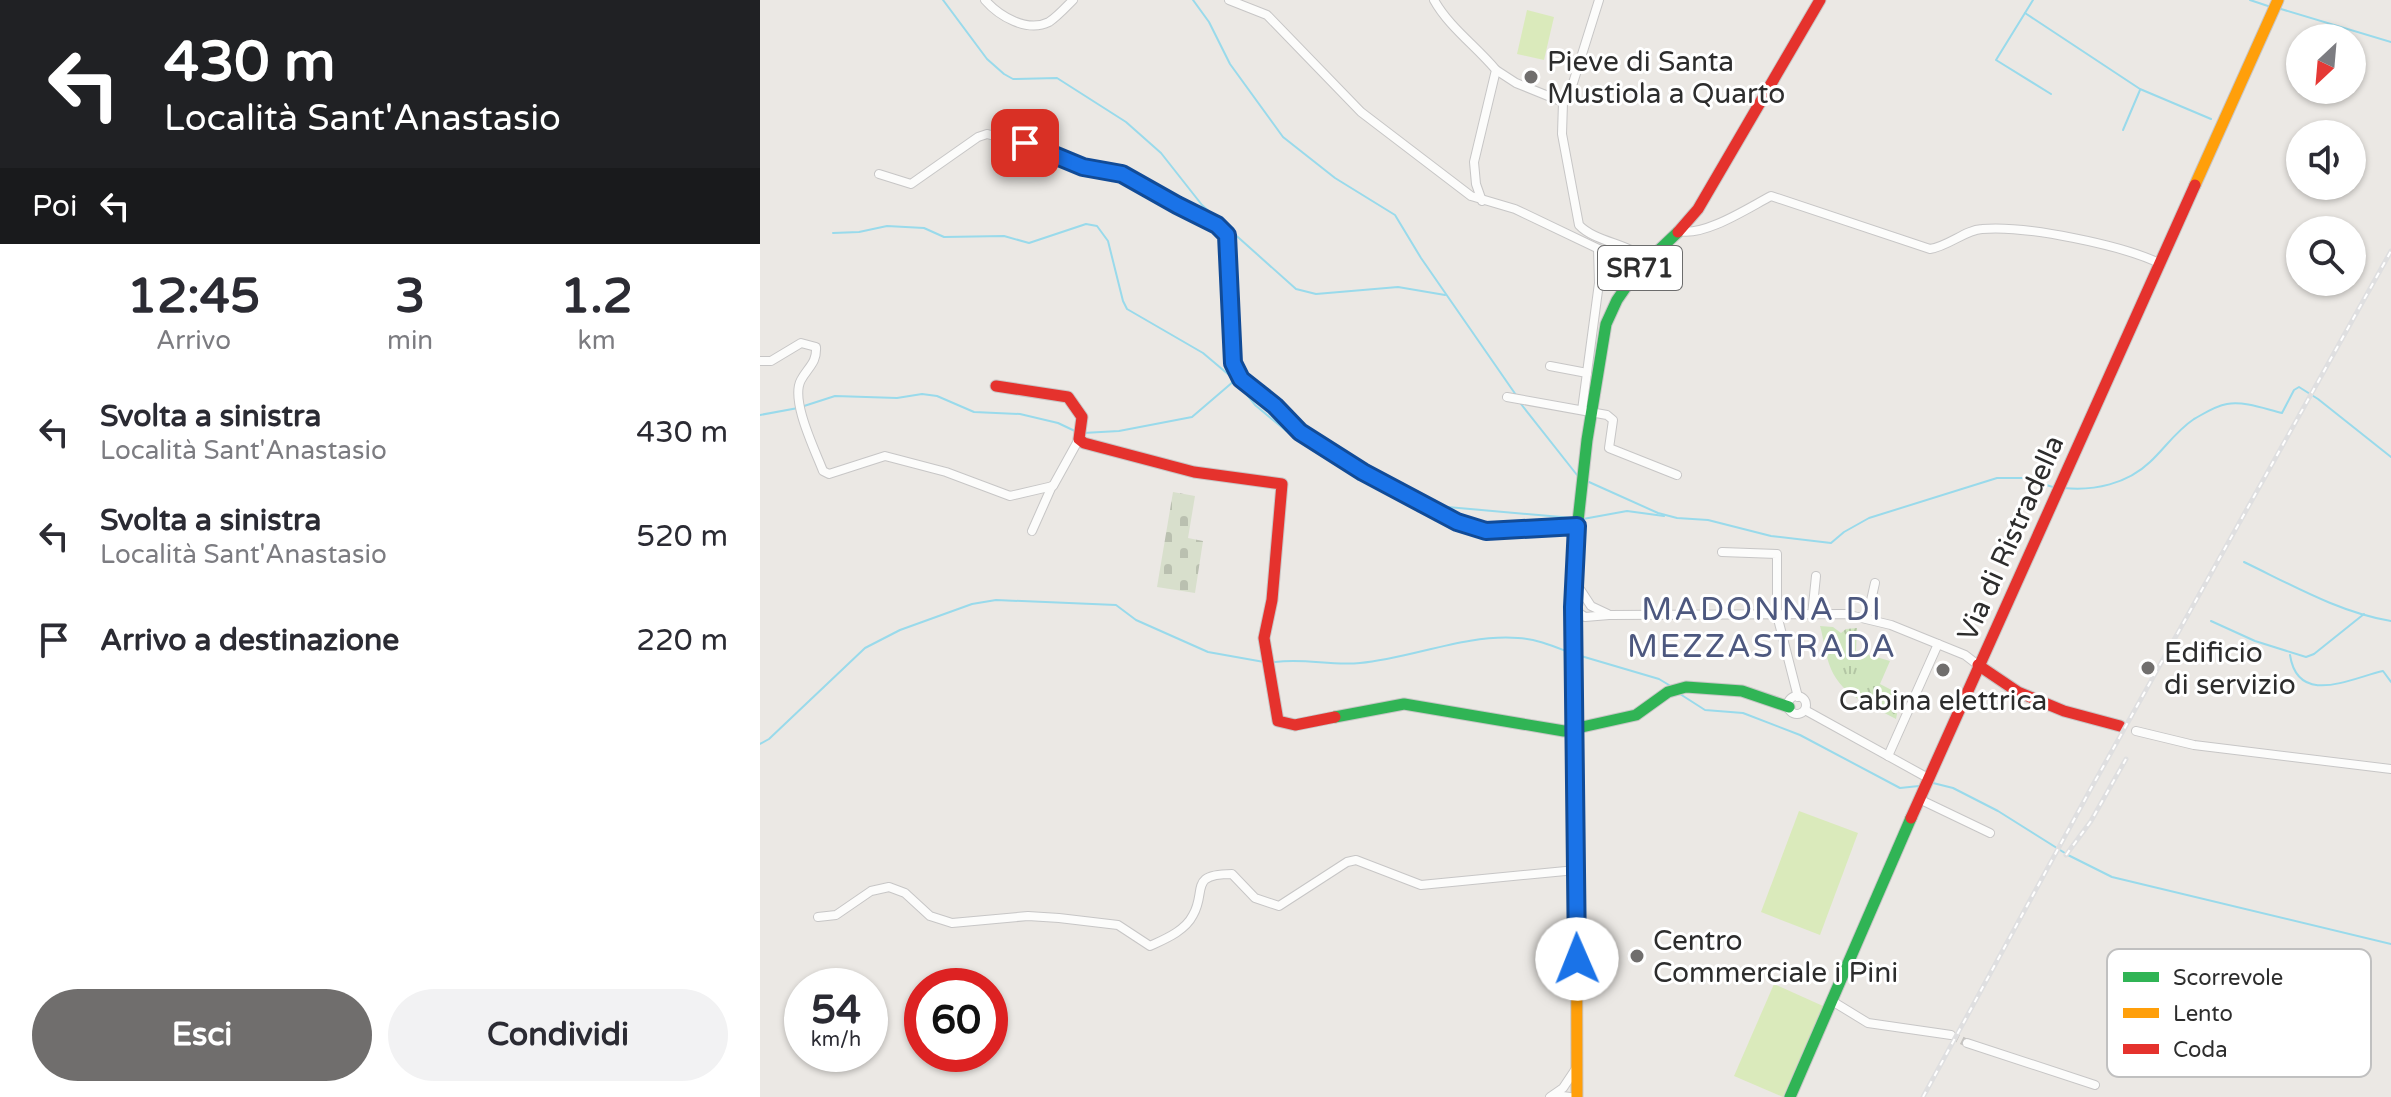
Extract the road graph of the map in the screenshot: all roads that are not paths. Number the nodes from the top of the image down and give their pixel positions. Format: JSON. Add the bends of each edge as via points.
{"nodes":[{"id":1,"x":985,"y":0,"type":"edge"},
{"id":2,"x":1073,"y":0,"type":"edge"},
{"id":3,"x":1229,"y":0,"type":"edge"},
{"id":4,"x":1434,"y":0,"type":"edge"},
{"id":5,"x":1599,"y":0,"type":"edge"},
{"id":6,"x":1820,"y":0,"type":"edge"},
{"id":7,"x":2278,"y":0,"type":"edge"},
{"id":8,"x":1496,"y":70,"type":"junction"},
{"id":9,"x":1563,"y":102,"type":"junction"},
{"id":10,"x":879,"y":174,"type":"dead end"},
{"id":11,"x":1482,"y":201,"type":"junction"},
{"id":12,"x":1679,"y":231,"type":"junction"},
{"id":13,"x":1598,"y":249,"type":"junction"},
{"id":14,"x":2161,"y":264,"type":"junction"},
{"id":15,"x":1636,"y":266,"type":"junction"},
{"id":16,"x":760,"y":361,"type":"edge"},
{"id":17,"x":1550,"y":366,"type":"dead end"},
{"id":18,"x":1587,"y":373,"type":"junction"},
{"id":19,"x":996,"y":386,"type":"dead end"},
{"id":20,"x":1507,"y":397,"type":"dead end"},
{"id":21,"x":1587,"y":411,"type":"junction"},
{"id":22,"x":1079,"y":439,"type":"junction"},
{"id":23,"x":1677,"y":475,"type":"dead end"},
{"id":24,"x":1053,"y":486,"type":"junction"},
{"id":25,"x":1577,"y":526,"type":"junction"},
{"id":26,"x":1032,"y":531,"type":"dead end"},
{"id":27,"x":1722,"y":552,"type":"dead end"},
{"id":28,"x":1816,"y":576,"type":"dead end"},
{"id":29,"x":1574,"y":580,"type":"junction"},
{"id":30,"x":1875,"y":583,"type":"dead end"},
{"id":31,"x":1591,"y":606,"type":"junction"},
{"id":32,"x":1573,"y":607,"type":"junction"},
{"id":33,"x":1609,"y":615,"type":"junction"},
{"id":34,"x":1777,"y":615,"type":"junction"},
{"id":35,"x":1812,"y":615,"type":"junction"},
{"id":36,"x":1589,"y":618,"type":"junction"},
{"id":37,"x":1867,"y":618,"type":"junction"},
{"id":38,"x":1938,"y":644,"type":"junction"},
{"id":39,"x":1574,"y":647,"type":"junction"},
{"id":40,"x":1978,"y":665,"type":"junction"},
{"id":41,"x":1798,"y":697,"type":"junction"},
{"id":42,"x":1789,"y":707,"type":"junction"},
{"id":43,"x":1805,"y":710,"type":"junction"},
{"id":44,"x":2120,"y":726,"type":"dead end"},
{"id":45,"x":1576,"y":728,"type":"junction"},
{"id":46,"x":2136,"y":731,"type":"dead end"},
{"id":47,"x":1888,"y":756,"type":"junction"},
{"id":48,"x":2391,"y":769,"type":"edge"},
{"id":49,"x":1928,"y":778,"type":"junction"},
{"id":50,"x":1919,"y":799,"type":"junction"},
{"id":51,"x":1990,"y":833,"type":"dead end"},
{"id":52,"x":1576,"y":870,"type":"junction"},
{"id":53,"x":818,"y":917,"type":"dead end"},
{"id":54,"x":1832,"y":1001,"type":"junction"},
{"id":55,"x":1951,"y":1035,"type":"tunnel mouth"},
{"id":56,"x":1967,"y":1043,"type":"tunnel mouth"},
{"id":57,"x":1577,"y":1066,"type":"junction"},
{"id":58,"x":2095,"y":1085,"type":"dead end"},
{"id":59,"x":1552,"y":1096,"type":"edge"},
{"id":60,"x":1570,"y":1097,"type":"edge"},
{"id":61,"x":1577,"y":1097,"type":"edge"},
{"id":62,"x":1790,"y":1097,"type":"edge"}],
"edges":[{"from":1,"to":2,"type":"street","via":[[1015,22],[1036,25],[1049,22]]},
{"from":3,"to":11,"type":"street","via":[[1267,15],[1361,112]]},
{"from":4,"to":8,"type":"street"},
{"from":5,"to":9,"type":"street"},
{"from":6,"to":12,"type":"street","number":"SR71","via":[[1698,209]]},
{"from":7,"to":14,"type":"street","name":"Via di Ristradella"},
{"from":8,"to":9,"type":"street"},
{"from":8,"to":11,"type":"street","via":[[1474,162]]},
{"from":9,"to":15,"type":"street","via":[[1562,134],[1579,225],[1587,234],[1631,250]]},
{"from":10,"to":25,"type":"street","via":[[911,184],[987,134],[1083,167],[1122,174],[1227,235],[1233,363],[1241,379],[1300,432],[1457,522],[1486,531]]},
{"from":11,"to":13,"type":"street","via":[[1515,209]]},
{"from":12,"to":14,"type":"street","via":[[1701,230],[1771,196],[1930,249],[1978,228],[2035,231],[2142,254]]},
{"from":12,"to":15,"type":"street","number":"SR71"},
{"from":13,"to":15,"type":"street"},
{"from":13,"to":18,"type":"street","via":[[1599,283]]},
{"from":14,"to":40,"type":"street","name":"Via di Ristradella"},
{"from":15,"to":21,"type":"street","number":"SR71","via":[[1606,324]]},
{"from":16,"to":24,"type":"street","via":[[771,361],[801,343],[816,347],[817,357],[800,381],[799,394],[823,471],[829,474],[885,456],[1010,496]]},
{"from":17,"to":18,"type":"street"},
{"from":18,"to":21,"type":"street"},
{"from":19,"to":22,"type":"street","via":[[1068,397],[1082,417]]},
{"from":20,"to":21,"type":"street"},
{"from":21,"to":23,"type":"street","via":[[1613,420],[1609,448]]},
{"from":21,"to":25,"type":"street","number":"SR71"},
{"from":22,"to":24,"type":"street"},
{"from":22,"to":45,"type":"street","via":[[1194,472],[1282,484],[1264,638],[1278,721],[1295,725],[1404,704],[1564,731]]},
{"from":24,"to":26,"type":"street"},
{"from":25,"to":29,"type":"street","number":"SR71"},
{"from":27,"to":34,"type":"street","via":[[1777,554]]},
{"from":28,"to":35,"type":"street"},
{"from":29,"to":31,"type":"street"},
{"from":29,"to":32,"type":"street","number":"SR71"},
{"from":30,"to":37,"type":"street"},
{"from":31,"to":32,"type":"street"},
{"from":31,"to":33,"type":"street"},
{"from":32,"to":36,"type":"street"},
{"from":32,"to":39,"type":"street","number":"SR71"},
{"from":33,"to":34,"type":"street"},
{"from":33,"to":36,"type":"street"},
{"from":34,"to":35,"type":"street"},
{"from":34,"to":41,"type":"street"},
{"from":35,"to":37,"type":"street"},
{"from":36,"to":39,"type":"street"},
{"from":37,"to":38,"type":"street"},
{"from":38,"to":40,"type":"street"},
{"from":38,"to":47,"type":"street"},
{"from":39,"to":45,"type":"street","number":"SR71"},
{"from":40,"to":44,"type":"street","via":[[2018,692]]},
{"from":40,"to":49,"type":"street","name":"Via di Ristradella"},
{"from":41,"to":42,"type":"street"},
{"from":41,"to":43,"type":"street","via":[[1805,701]]},
{"from":42,"to":43,"type":"street","via":[[1796,714]]},
{"from":42,"to":45,"type":"street","via":[[1742,691],[1681,687],[1636,715]]},
{"from":43,"to":47,"type":"street"},
{"from":45,"to":52,"type":"street","number":"SR71"},
{"from":46,"to":48,"type":"street","via":[[2194,745]]},
{"from":47,"to":49,"type":"street"},
{"from":49,"to":50,"type":"street","name":"Via di Ristradella"},
{"from":50,"to":51,"type":"street"},
{"from":50,"to":54,"type":"street","name":"Via di Ristradella"},
{"from":52,"to":53,"type":"street","via":[[1421,885],[1356,860],[1279,906],[1255,898],[1232,874],[1213,875],[1204,880],[1194,914],[1184,926],[1150,946],[1118,925],[1059,918],[952,923],[930,916],[905,893],[889,887],[871,891],[836,915]]},
{"from":52,"to":57,"type":"street","number":"SR71"},
{"from":54,"to":55,"type":"street","via":[[1868,1023]]},
{"from":54,"to":62,"type":"street","name":"Via di Ristradella"},
{"from":56,"to":58,"type":"street"},
{"from":57,"to":59,"type":"street"},
{"from":57,"to":61,"type":"street","number":"SR71"},
{"from":59,"to":60,"type":"street"}]}
